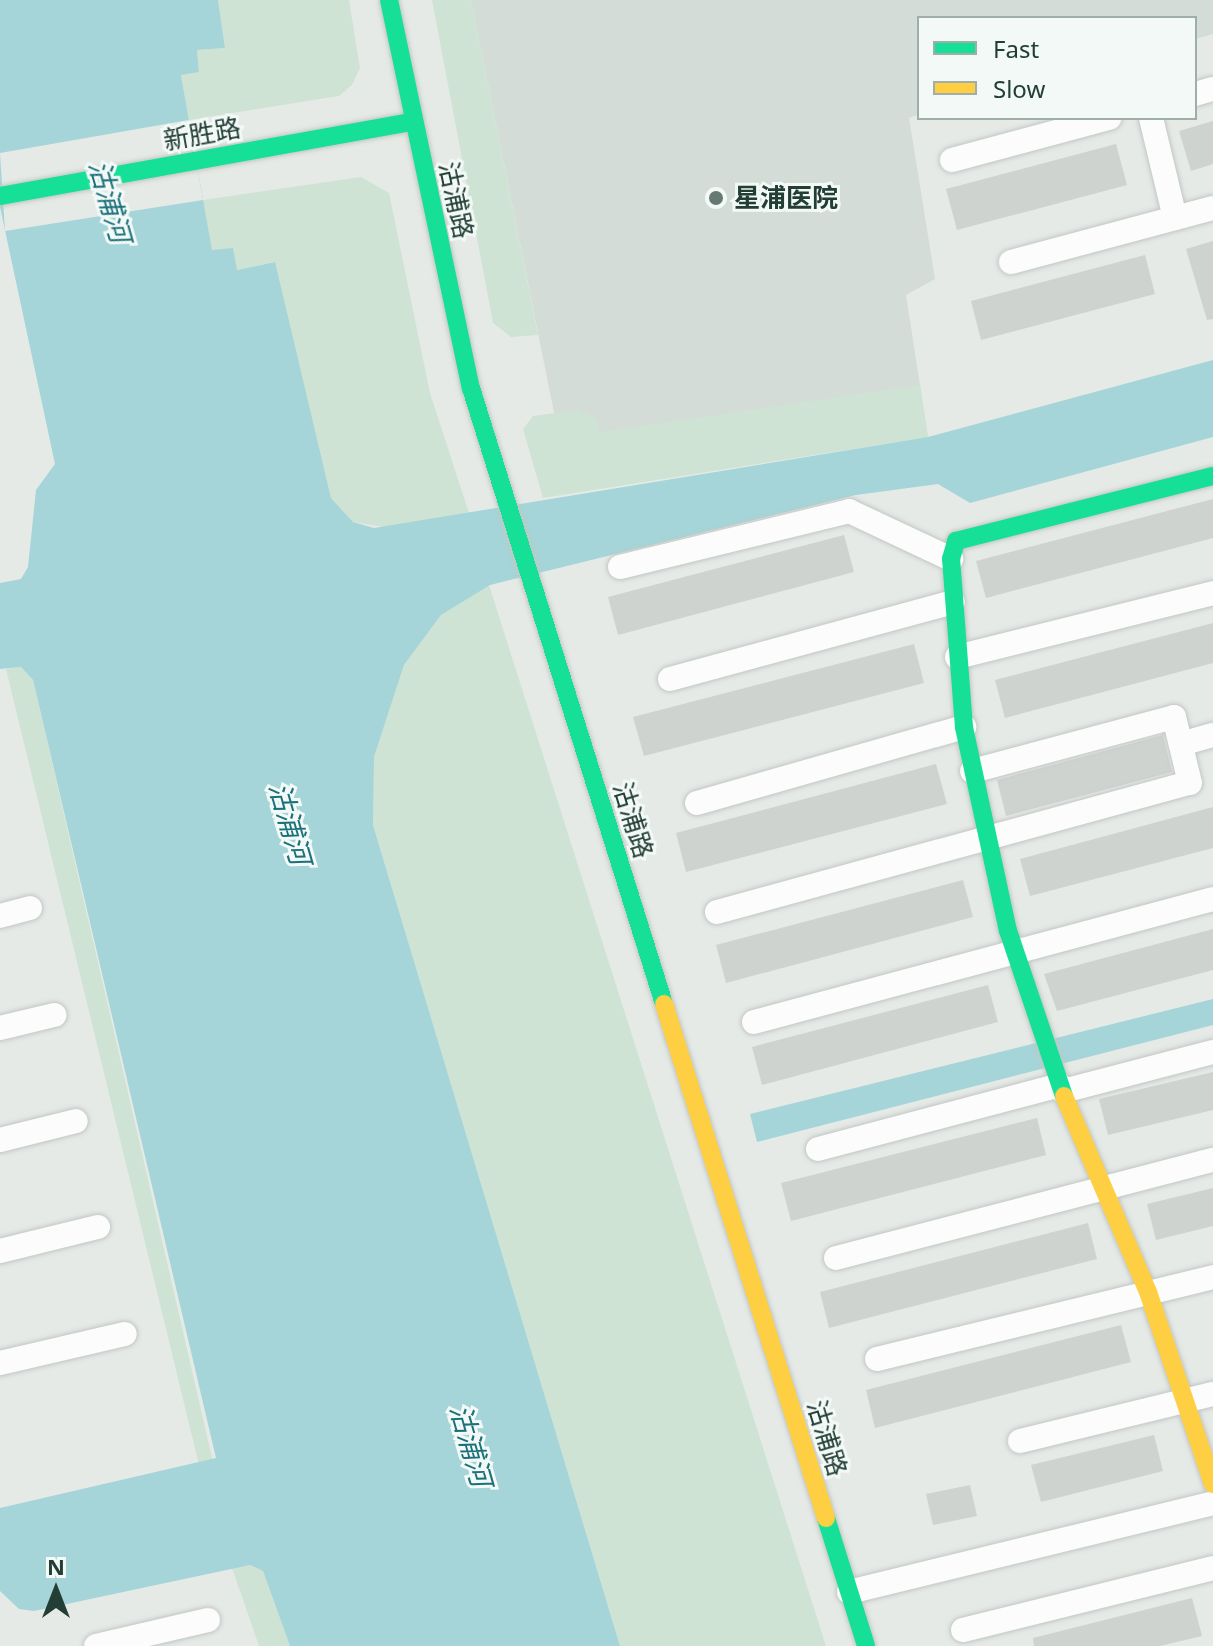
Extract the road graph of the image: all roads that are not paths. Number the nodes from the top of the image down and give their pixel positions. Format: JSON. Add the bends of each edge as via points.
{"nodes":[{"id":1,"x":389,"y":0,"type":"edge"},
{"id":2,"x":1102,"y":120,"type":"edge"},
{"id":3,"x":1151,"y":120,"type":"edge"},
{"id":4,"x":412,"y":122,"type":"junction"},
{"id":5,"x":952,"y":160,"type":"dead end"},
{"id":6,"x":0,"y":196,"type":"edge"},
{"id":7,"x":1213,"y":208,"type":"edge"},
{"id":8,"x":1175,"y":218,"type":"junction"},
{"id":9,"x":1011,"y":262,"type":"dead end"},
{"id":10,"x":1213,"y":476,"type":"edge"},
{"id":11,"x":951,"y":559,"type":"junction"},
{"id":12,"x":620,"y":567,"type":"dead end"},
{"id":13,"x":1213,"y":593,"type":"edge"},
{"id":14,"x":953,"y":602,"type":"junction"},
{"id":15,"x":957,"y":657,"type":"junction"},
{"id":16,"x":670,"y":679,"type":"dead end"},
{"id":17,"x":964,"y":727,"type":"junction"},
{"id":18,"x":1213,"y":735,"type":"edge"},
{"id":19,"x":1181,"y":744,"type":"junction"},
{"id":20,"x":972,"y":771,"type":"junction"},
{"id":21,"x":697,"y":803,"type":"dead end"},
{"id":22,"x":986,"y":840,"type":"junction"},
{"id":23,"x":1213,"y":899,"type":"edge"},
{"id":24,"x":30,"y":908,"type":"dead end"},
{"id":25,"x":717,"y":912,"type":"dead end"},
{"id":26,"x":0,"y":916,"type":"edge"},
{"id":27,"x":1014,"y":950,"type":"junction"},
{"id":28,"x":54,"y":1015,"type":"dead end"},
{"id":29,"x":754,"y":1022,"type":"dead end"},
{"id":30,"x":0,"y":1028,"type":"edge"},
{"id":31,"x":1213,"y":1052,"type":"edge"},
{"id":32,"x":1060,"y":1084,"type":"junction"},
{"id":33,"x":76,"y":1121,"type":"dead end"},
{"id":34,"x":0,"y":1140,"type":"edge"},
{"id":35,"x":818,"y":1149,"type":"dead end"},
{"id":36,"x":1213,"y":1160,"type":"edge"},
{"id":37,"x":1104,"y":1188,"type":"junction"},
{"id":38,"x":98,"y":1227,"type":"dead end"},
{"id":39,"x":0,"y":1251,"type":"edge"},
{"id":40,"x":836,"y":1258,"type":"dead end"},
{"id":41,"x":1213,"y":1277,"type":"edge"},
{"id":42,"x":1148,"y":1292,"type":"junction"},
{"id":43,"x":125,"y":1334,"type":"dead end"},
{"id":44,"x":877,"y":1359,"type":"dead end"},
{"id":45,"x":0,"y":1363,"type":"edge"},
{"id":46,"x":1213,"y":1394,"type":"edge"},
{"id":47,"x":1187,"y":1400,"type":"junction"},
{"id":48,"x":1020,"y":1441,"type":"dead end"},
{"id":49,"x":1213,"y":1484,"type":"edge"},
{"id":50,"x":1213,"y":1503,"type":"edge"},
{"id":51,"x":1213,"y":1568,"type":"edge"},
{"id":52,"x":849,"y":1592,"type":"junction"},
{"id":53,"x":208,"y":1620,"type":"dead end"},
{"id":54,"x":963,"y":1630,"type":"dead end"},
{"id":55,"x":96,"y":1646,"type":"edge"},
{"id":56,"x":866,"y":1646,"type":"edge"}],
"edges":[{"from":1,"to":4,"type":"street","name":"沽浦路"},
{"from":2,"to":5,"type":"street"},
{"from":3,"to":8,"type":"street"},
{"from":4,"to":6,"type":"street","name":"新胜路"},
{"from":4,"to":52,"type":"street","name":"沽浦路","via":[[471,388]]},
{"from":7,"to":8,"type":"street"},
{"from":8,"to":9,"type":"street"},
{"from":10,"to":11,"type":"street","via":[[956,541]]},
{"from":11,"to":12,"type":"street","via":[[849,511]]},
{"from":11,"to":14,"type":"street"},
{"from":13,"to":15,"type":"street"},
{"from":14,"to":15,"type":"street"},
{"from":14,"to":16,"type":"street"},
{"from":15,"to":17,"type":"street"},
{"from":17,"to":20,"type":"street"},
{"from":17,"to":21,"type":"street"},
{"from":18,"to":19,"type":"street"},
{"from":19,"to":20,"type":"street","via":[[1174,717]]},
{"from":19,"to":22,"type":"street","via":[[1190,783]]},
{"from":20,"to":22,"type":"street"},
{"from":22,"to":25,"type":"street"},
{"from":22,"to":27,"type":"street"},
{"from":23,"to":27,"type":"street"},
{"from":24,"to":26,"type":"street"},
{"from":27,"to":29,"type":"street"},
{"from":27,"to":32,"type":"street"},
{"from":28,"to":30,"type":"street"},
{"from":31,"to":32,"type":"street"},
{"from":32,"to":35,"type":"street"},
{"from":32,"to":37,"type":"street"},
{"from":33,"to":34,"type":"street"},
{"from":36,"to":37,"type":"street"},
{"from":37,"to":40,"type":"street"},
{"from":37,"to":42,"type":"street"},
{"from":38,"to":39,"type":"street"},
{"from":41,"to":42,"type":"street"},
{"from":42,"to":44,"type":"street"},
{"from":42,"to":47,"type":"street"},
{"from":43,"to":45,"type":"street"},
{"from":46,"to":47,"type":"street"},
{"from":47,"to":48,"type":"street"},
{"from":47,"to":49,"type":"street"},
{"from":50,"to":52,"type":"street"},
{"from":51,"to":54,"type":"street"},
{"from":52,"to":56,"type":"street","name":"沽浦路"},
{"from":53,"to":55,"type":"street"}]}
